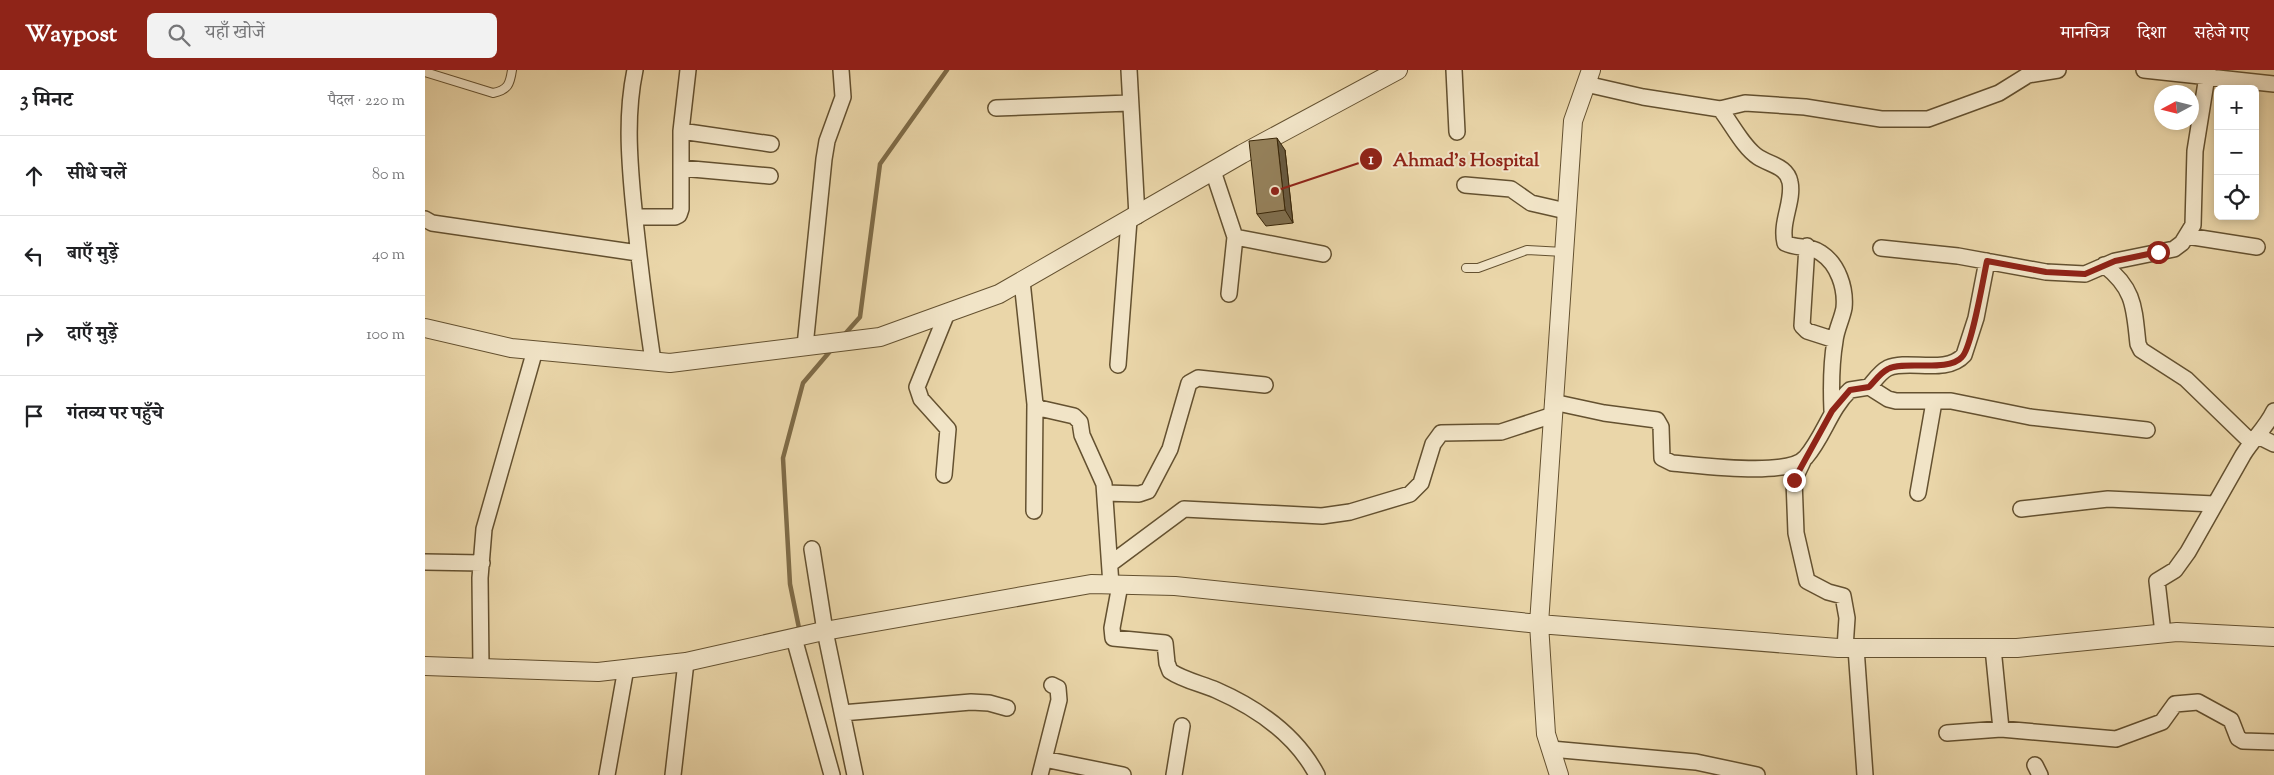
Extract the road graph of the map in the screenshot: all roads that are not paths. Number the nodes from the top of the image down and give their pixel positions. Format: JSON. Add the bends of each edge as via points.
{"nodes":[{"id":1,"x":512,"y":70,"type":"edge"},
{"id":2,"x":635,"y":70,"type":"edge"},
{"id":3,"x":688,"y":70,"type":"edge"},
{"id":4,"x":841,"y":70,"type":"edge"},
{"id":5,"x":1129,"y":70,"type":"edge"},
{"id":6,"x":1398,"y":70,"type":"edge"},
{"id":7,"x":1454,"y":70,"type":"edge"},
{"id":8,"x":2058,"y":70,"type":"edge"},
{"id":9,"x":2145,"y":70,"type":"edge"},
{"id":10,"x":425,"y":72,"type":"edge"},
{"id":11,"x":2032,"y":72,"type":"edge"},
{"id":12,"x":2207,"y":73,"type":"edge"},
{"id":13,"x":2257,"y":76,"type":"edge"},
{"id":14,"x":1588,"y":77,"type":"edge"},
{"id":15,"x":2274,"y":84,"type":"edge"},
{"id":16,"x":1129,"y":104,"type":"junction"},
{"id":17,"x":996,"y":108,"type":"dead end"},
{"id":18,"x":1721,"y":110,"type":"junction"},
{"id":19,"x":681,"y":131,"type":"junction"},
{"id":20,"x":1457,"y":132,"type":"dead end"},
{"id":21,"x":771,"y":144,"type":"dead end"},
{"id":22,"x":681,"y":168,"type":"junction"},
{"id":23,"x":1213,"y":171,"type":"junction"},
{"id":24,"x":770,"y":176,"type":"dead end"},
{"id":25,"x":1465,"y":185,"type":"dead end"},
{"id":26,"x":1567,"y":211,"type":"junction"},
{"id":27,"x":635,"y":217,"type":"junction"},
{"id":28,"x":1133,"y":218,"type":"junction"},
{"id":29,"x":425,"y":219,"type":"edge"},
{"id":30,"x":2187,"y":236,"type":"junction"},
{"id":31,"x":1235,"y":237,"type":"junction"},
{"id":32,"x":1807,"y":246,"type":"junction"},
{"id":33,"x":2257,"y":247,"type":"dead end"},
{"id":34,"x":1881,"y":248,"type":"dead end"},
{"id":35,"x":637,"y":252,"type":"junction"},
{"id":36,"x":1564,"y":252,"type":"junction"},
{"id":37,"x":1323,"y":254,"type":"dead end"},
{"id":38,"x":1987,"y":261,"type":"junction"},
{"id":39,"x":2105,"y":266,"type":"junction"},
{"id":40,"x":1466,"y":268,"type":"dead end"},
{"id":41,"x":1022,"y":281,"type":"junction"},
{"id":42,"x":1229,"y":294,"type":"dead end"},
{"id":43,"x":947,"y":313,"type":"junction"},
{"id":44,"x":425,"y":328,"type":"edge"},
{"id":45,"x":1835,"y":340,"type":"junction"},
{"id":46,"x":812,"y":346,"type":"junction"},
{"id":47,"x":535,"y":350,"type":"junction"},
{"id":48,"x":653,"y":361,"type":"junction"},
{"id":49,"x":1118,"y":366,"type":"dead end"},
{"id":50,"x":1265,"y":385,"type":"dead end"},
{"id":51,"x":1869,"y":387,"type":"junction"},
{"id":52,"x":1934,"y":402,"type":"junction"},
{"id":53,"x":1035,"y":404,"type":"junction"},
{"id":54,"x":1553,"y":408,"type":"junction"},
{"id":55,"x":1832,"y":411,"type":"junction"},
{"id":56,"x":2274,"y":411,"type":"edge"},
{"id":57,"x":2147,"y":430,"type":"dead end"},
{"id":58,"x":2254,"y":439,"type":"junction"},
{"id":59,"x":2274,"y":444,"type":"edge"},
{"id":60,"x":1804,"y":459,"type":"junction"},
{"id":61,"x":944,"y":475,"type":"dead end"},
{"id":62,"x":1105,"y":493,"type":"junction"},
{"id":63,"x":1918,"y":493,"type":"dead end"},
{"id":64,"x":2213,"y":504,"type":"junction"},
{"id":65,"x":2021,"y":509,"type":"dead end"},
{"id":66,"x":1034,"y":511,"type":"dead end"},
{"id":67,"x":812,"y":550,"type":"dead end"},
{"id":68,"x":425,"y":562,"type":"edge"},
{"id":69,"x":482,"y":563,"type":"junction"},
{"id":70,"x":1110,"y":564,"type":"junction"},
{"id":71,"x":1115,"y":585,"type":"junction"},
{"id":72,"x":1539,"y":624,"type":"junction"},
{"id":73,"x":822,"y":632,"type":"junction"},
{"id":74,"x":2163,"y":633,"type":"junction"},
{"id":75,"x":797,"y":637,"type":"junction"},
{"id":76,"x":2274,"y":637,"type":"edge"},
{"id":77,"x":1851,"y":648,"type":"junction"},
{"id":78,"x":1993,"y":648,"type":"junction"},
{"id":79,"x":686,"y":662,"type":"junction"},
{"id":80,"x":425,"y":666,"type":"edge"},
{"id":81,"x":481,"y":668,"type":"junction"},
{"id":82,"x":626,"y":668,"type":"junction"},
{"id":83,"x":1052,"y":685,"type":"dead end"},
{"id":84,"x":1007,"y":708,"type":"dead end"},
{"id":85,"x":842,"y":713,"type":"junction"},
{"id":86,"x":1182,"y":726,"type":"dead end"},
{"id":87,"x":2001,"y":729,"type":"junction"},
{"id":88,"x":1947,"y":733,"type":"dead end"},
{"id":89,"x":2274,"y":742,"type":"edge"},
{"id":90,"x":1551,"y":749,"type":"junction"},
{"id":91,"x":1044,"y":759,"type":"junction"},
{"id":92,"x":607,"y":775,"type":"edge"},
{"id":93,"x":673,"y":775,"type":"edge"},
{"id":94,"x":831,"y":775,"type":"edge"},
{"id":95,"x":855,"y":775,"type":"edge"},
{"id":96,"x":1040,"y":775,"type":"edge"},
{"id":97,"x":1123,"y":775,"type":"edge"},
{"id":98,"x":1174,"y":775,"type":"edge"},
{"id":99,"x":1317,"y":775,"type":"edge"},
{"id":100,"x":1559,"y":775,"type":"edge"},
{"id":101,"x":1757,"y":775,"type":"edge"},
{"id":102,"x":1865,"y":775,"type":"edge"}],
"edges":[{"from":1,"to":10,"type":"lane","via":[[509,85],[493,93]]},
{"from":2,"to":27,"type":"street","via":[[628,143]]},
{"from":3,"to":19,"type":"street"},
{"from":4,"to":46,"type":"street","via":[[843,97],[824,159]]},
{"from":5,"to":16,"type":"street"},
{"from":6,"to":23,"type":"street"},
{"from":7,"to":20,"type":"street"},
{"from":8,"to":11,"type":"street"},
{"from":9,"to":12,"type":"street"},
{"from":11,"to":18,"type":"street","via":[[1999,93],[1929,119],[1881,119],[1805,107],[1745,103]]},
{"from":12,"to":13,"type":"street"},
{"from":12,"to":30,"type":"street","via":[[2195,151],[2193,225]]},
{"from":13,"to":15,"type":"street"},
{"from":14,"to":18,"type":"street","via":[[1643,97]]},
{"from":14,"to":26,"type":"street","via":[[1573,121]]},
{"from":16,"to":17,"type":"street"},
{"from":16,"to":28,"type":"street"},
{"from":18,"to":32,"type":"street","via":[[1757,156],[1784,170],[1789,177],[1791,188],[1785,242]]},
{"from":19,"to":21,"type":"street"},
{"from":19,"to":22,"type":"street"},
{"from":22,"to":24,"type":"street"},
{"from":22,"to":27,"type":"street","via":[[679,215]]},
{"from":23,"to":28,"type":"street"},
{"from":23,"to":31,"type":"street"},
{"from":25,"to":26,"type":"street","via":[[1511,189],[1531,203]]},
{"from":26,"to":36,"type":"street"},
{"from":27,"to":35,"type":"street"},
{"from":28,"to":41,"type":"street"},
{"from":28,"to":49,"type":"street"},
{"from":29,"to":35,"type":"street","via":[[432,223]]},
{"from":30,"to":33,"type":"street"},
{"from":30,"to":39,"type":"street","via":[[2174,249]]},
{"from":31,"to":37,"type":"street"},
{"from":31,"to":42,"type":"street"},
{"from":32,"to":45,"type":"street","via":[[1823,254],[1839,274],[1844,307]]},
{"from":32,"to":45,"type":"street","via":[[1802,326],[1807,331]]},
{"from":34,"to":38,"type":"street"},
{"from":35,"to":48,"type":"street"},
{"from":36,"to":40,"type":"lane","via":[[1527,250],[1478,268]]},
{"from":36,"to":54,"type":"street"},
{"from":38,"to":39,"type":"street","via":[[2046,272],[2085,274]]},
{"from":38,"to":51,"type":"street","via":[[1976,318],[1964,356],[1955,362],[1890,368]]},
{"from":39,"to":58,"type":"street","via":[[2125,284],[2130,295],[2141,350],[2186,379]]},
{"from":41,"to":43,"type":"street","via":[[999,294]]},
{"from":41,"to":53,"type":"street"},
{"from":43,"to":46,"type":"street","via":[[879,337]]},
{"from":43,"to":61,"type":"street","via":[[917,387],[921,399],[947,429]]},
{"from":44,"to":47,"type":"street","via":[[511,348]]},
{"from":45,"to":55,"type":"street"},
{"from":46,"to":48,"type":"street","via":[[670,363]]},
{"from":47,"to":48,"type":"street"},
{"from":47,"to":69,"type":"street","via":[[485,529]]},
{"from":50,"to":62,"type":"street","via":[[1193,380],[1189,384],[1170,449],[1148,491],[1139,494]]},
{"from":51,"to":52,"type":"street","via":[[1887,399]]},
{"from":51,"to":55,"type":"street","via":[[1850,390]]},
{"from":52,"to":57,"type":"street","via":[[1951,401],[2030,417]]},
{"from":52,"to":63,"type":"street"},
{"from":53,"to":62,"type":"street","via":[[1039,408],[1077,418]]},
{"from":53,"to":66,"type":"street"},
{"from":54,"to":60,"type":"street","via":[[1657,420],[1661,427],[1662,458],[1671,462],[1785,468]]},
{"from":54,"to":70,"type":"street","via":[[1501,432],[1441,433],[1433,444],[1421,483],[1410,494],[1350,512],[1322,516],[1184,509]]},
{"from":54,"to":72,"type":"street"},
{"from":55,"to":60,"type":"street"},
{"from":56,"to":58,"type":"street","via":[[2270,421]]},
{"from":58,"to":59,"type":"street"},
{"from":58,"to":64,"type":"street"},
{"from":60,"to":77,"type":"street","via":[[1794,480],[1797,533],[1807,581],[1843,596]]},
{"from":62,"to":70,"type":"street"},
{"from":64,"to":65,"type":"street","via":[[2108,499]]},
{"from":64,"to":74,"type":"street","via":[[2175,570],[2157,581]]},
{"from":67,"to":73,"type":"street"},
{"from":68,"to":69,"type":"street"},
{"from":69,"to":81,"type":"street"},
{"from":70,"to":71,"type":"street"},
{"from":71,"to":72,"type":"street","via":[[1175,586]]},
{"from":71,"to":73,"type":"street","via":[[1091,584]]},
{"from":71,"to":99,"type":"street","via":[[1113,638],[1165,643],[1170,671],[1250,707],[1284,733],[1303,753]]},
{"from":72,"to":77,"type":"street"},
{"from":72,"to":90,"type":"street","via":[[1546,734]]},
{"from":73,"to":75,"type":"street"},
{"from":73,"to":85,"type":"street"},
{"from":74,"to":76,"type":"street"},
{"from":74,"to":78,"type":"street"},
{"from":75,"to":79,"type":"street"},
{"from":75,"to":94,"type":"street"},
{"from":77,"to":78,"type":"street"},
{"from":77,"to":102,"type":"street"},
{"from":78,"to":87,"type":"street"},
{"from":79,"to":82,"type":"street"},
{"from":79,"to":93,"type":"street"},
{"from":80,"to":81,"type":"street"},
{"from":81,"to":82,"type":"street","via":[[598,672]]},
{"from":82,"to":92,"type":"street"},
{"from":83,"to":91,"type":"street","via":[[1058,688],[1059,700]]},
{"from":84,"to":85,"type":"street","via":[[971,702]]},
{"from":85,"to":95,"type":"street"},
{"from":86,"to":98,"type":"street"},
{"from":87,"to":88,"type":"street"},
{"from":87,"to":89,"type":"street","via":[[2116,739],[2162,722],[2175,704],[2198,702],[2231,720],[2238,738],[2243,741]]},
{"from":90,"to":100,"type":"street"},
{"from":90,"to":101,"type":"street","via":[[1696,762]]},
{"from":91,"to":96,"type":"street"},
{"from":91,"to":97,"type":"street"}]}
